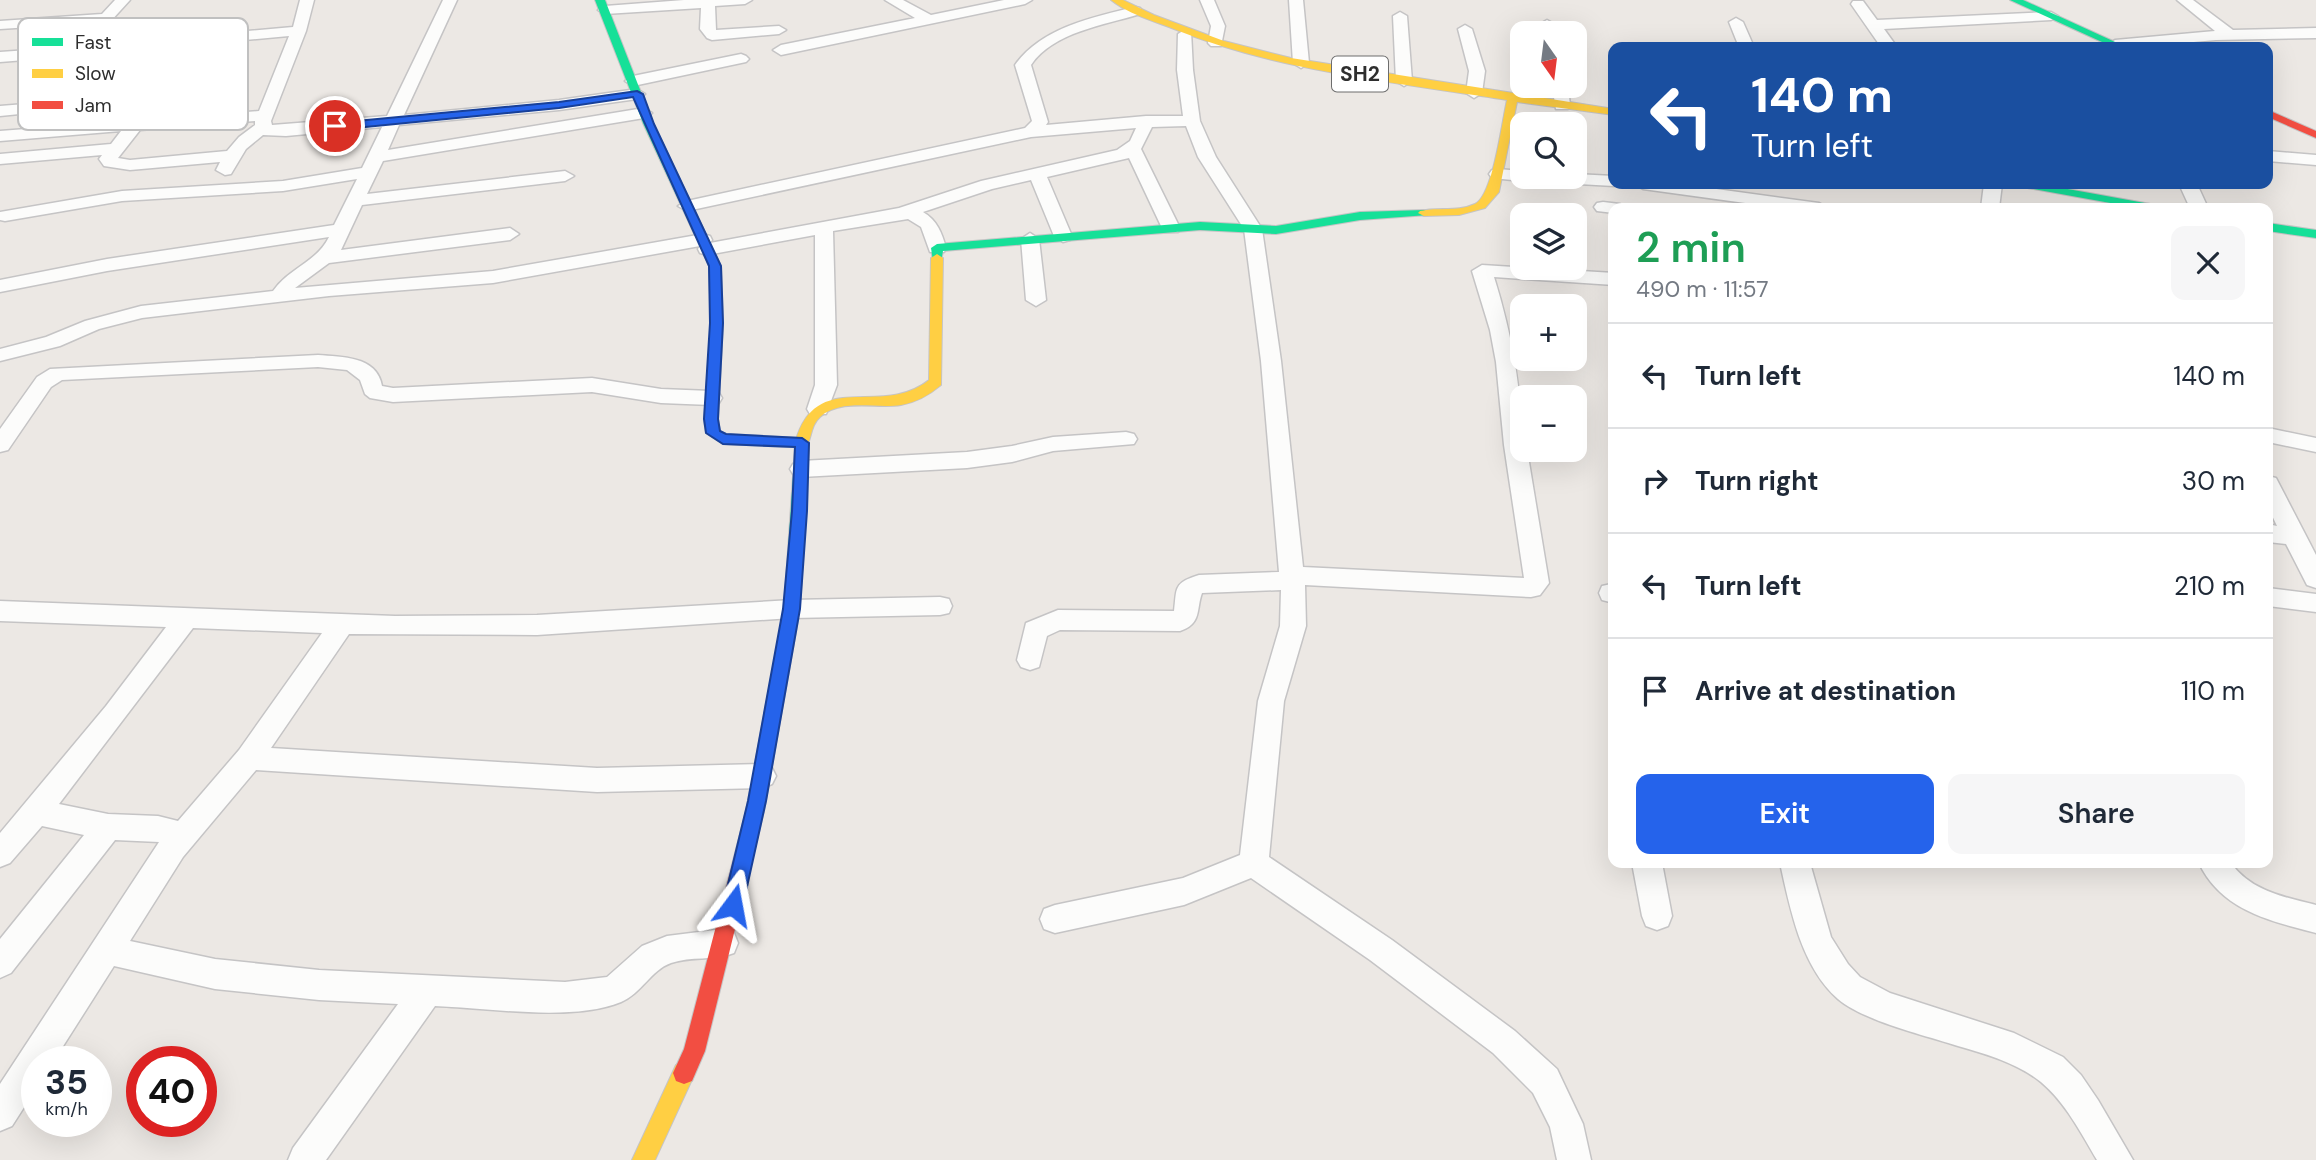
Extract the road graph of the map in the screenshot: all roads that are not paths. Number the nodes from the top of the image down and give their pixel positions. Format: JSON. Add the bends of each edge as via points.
{"nodes":[{"id":1,"x":123,"y":0,"type":"edge"},
{"id":2,"x":307,"y":0,"type":"edge"},
{"id":3,"x":450,"y":0,"type":"edge"},
{"id":4,"x":745,"y":0,"type":"edge"},
{"id":5,"x":1025,"y":0,"type":"edge"},
{"id":6,"x":1116,"y":0,"type":"edge"},
{"id":7,"x":1206,"y":0,"type":"edge"},
{"id":8,"x":1296,"y":0,"type":"edge"},
{"id":9,"x":2015,"y":0,"type":"edge"},
{"id":10,"x":2184,"y":0,"type":"edge"},
{"id":11,"x":896,"y":1,"type":"edge"},
{"id":12,"x":708,"y":3,"type":"junction"},
{"id":13,"x":1858,"y":4,"type":"dead end"},
{"id":14,"x":603,"y":5,"type":"edge"},
{"id":15,"x":1135,"y":11,"type":"junction"},
{"id":16,"x":1400,"y":16,"type":"dead end"},
{"id":17,"x":2051,"y":16,"type":"junction"},
{"id":18,"x":106,"y":18,"type":"edge"},
{"id":19,"x":930,"y":20,"type":"junction"},
{"id":20,"x":1736,"y":22,"type":"dead end"},
{"id":21,"x":18,"y":24,"type":"edge"},
{"id":22,"x":0,"y":25,"type":"edge"},
{"id":23,"x":1875,"y":25,"type":"junction"},
{"id":24,"x":1465,"y":29,"type":"dead end"},
{"id":25,"x":779,"y":30,"type":"dead end"},
{"id":26,"x":299,"y":31,"type":"junction"},
{"id":27,"x":2316,"y":33,"type":"edge"},
{"id":28,"x":1186,"y":34,"type":"junction"},
{"id":29,"x":2229,"y":34,"type":"junction"},
{"id":30,"x":248,"y":35,"type":"edge"},
{"id":31,"x":1745,"y":42,"type":"edge"},
{"id":32,"x":1886,"y":42,"type":"edge"},
{"id":33,"x":2109,"y":42,"type":"edge"},
{"id":34,"x":2155,"y":42,"type":"edge"},
{"id":35,"x":1216,"y":43,"type":"junction"},
{"id":36,"x":781,"y":50,"type":"dead end"},
{"id":37,"x":18,"y":56,"type":"edge"},
{"id":38,"x":0,"y":57,"type":"edge"},
{"id":39,"x":741,"y":59,"type":"dead end"},
{"id":40,"x":1301,"y":63,"type":"junction"},
{"id":41,"x":1404,"y":81,"type":"junction"},
{"id":42,"x":635,"y":88,"type":"junction"},
{"id":43,"x":1474,"y":93,"type":"junction"},
{"id":44,"x":1562,"y":98,"type":"edge"},
{"id":45,"x":1512,"y":99,"type":"junction"},
{"id":46,"x":1563,"y":106,"type":"junction"},
{"id":47,"x":18,"y":109,"type":"edge"},
{"id":48,"x":0,"y":111,"type":"edge"},
{"id":49,"x":1608,"y":111,"type":"edge"},
{"id":50,"x":644,"y":113,"type":"junction"},
{"id":51,"x":2273,"y":115,"type":"edge"},
{"id":52,"x":395,"y":119,"type":"junction"},
{"id":53,"x":248,"y":121,"type":"edge"},
{"id":54,"x":264,"y":121,"type":"junction"},
{"id":55,"x":1146,"y":121,"type":"junction"},
{"id":56,"x":1192,"y":121,"type":"junction"},
{"id":57,"x":75,"y":130,"type":"edge"},
{"id":58,"x":131,"y":130,"type":"edge"},
{"id":59,"x":1031,"y":132,"type":"junction"},
{"id":60,"x":2316,"y":135,"type":"edge"},
{"id":61,"x":0,"y":136,"type":"edge"},
{"id":62,"x":114,"y":149,"type":"junction"},
{"id":63,"x":1133,"y":149,"type":"junction"},
{"id":64,"x":232,"y":156,"type":"junction"},
{"id":65,"x":2273,"y":156,"type":"edge"},
{"id":66,"x":0,"y":159,"type":"edge"},
{"id":67,"x":2316,"y":160,"type":"edge"},
{"id":68,"x":372,"y":164,"type":"junction"},
{"id":69,"x":1037,"y":173,"type":"junction"},
{"id":70,"x":1498,"y":174,"type":"junction"},
{"id":71,"x":1510,"y":175,"type":"edge"},
{"id":72,"x":565,"y":176,"type":"dead end"},
{"id":73,"x":1587,"y":180,"type":"edge"},
{"id":74,"x":1608,"y":181,"type":"edge"},
{"id":75,"x":1680,"y":189,"type":"edge"},
{"id":76,"x":2050,"y":189,"type":"edge"},
{"id":77,"x":215,"y":190,"type":"junction"},
{"id":78,"x":354,"y":201,"type":"junction"},
{"id":79,"x":1782,"y":203,"type":"edge"},
{"id":80,"x":2128,"y":203,"type":"edge"},
{"id":81,"x":687,"y":206,"type":"junction"},
{"id":82,"x":903,"y":213,"type":"junction"},
{"id":83,"x":5,"y":216,"type":"dead end"},
{"id":84,"x":824,"y":226,"type":"junction"},
{"id":85,"x":1171,"y":228,"type":"junction"},
{"id":86,"x":2273,"y":228,"type":"edge"},
{"id":87,"x":1253,"y":229,"type":"junction"},
{"id":88,"x":340,"y":230,"type":"junction"},
{"id":89,"x":510,"y":234,"type":"dead end"},
{"id":90,"x":2316,"y":234,"type":"edge"},
{"id":91,"x":1063,"y":236,"type":"junction"},
{"id":92,"x":1030,"y":239,"type":"junction"},
{"id":93,"x":705,"y":245,"type":"junction"},
{"id":94,"x":937,"y":248,"type":"junction"},
{"id":95,"x":326,"y":258,"type":"junction"},
{"id":96,"x":1608,"y":279,"type":"edge"},
{"id":97,"x":0,"y":286,"type":"edge"},
{"id":98,"x":280,"y":295,"type":"junction"},
{"id":99,"x":1036,"y":300,"type":"dead end"},
{"id":100,"x":0,"y":355,"type":"edge"},
{"id":101,"x":711,"y":398,"type":"junction"},
{"id":102,"x":818,"y":409,"type":"junction"},
{"id":103,"x":2273,"y":436,"type":"edge"},
{"id":104,"x":1126,"y":439,"type":"dead end"},
{"id":105,"x":802,"y":443,"type":"junction"},
{"id":106,"x":0,"y":445,"type":"edge"},
{"id":107,"x":2316,"y":445,"type":"edge"},
{"id":108,"x":801,"y":469,"type":"junction"},
{"id":109,"x":2273,"y":494,"type":"edge"},
{"id":110,"x":2273,"y":534,"type":"edge"},
{"id":111,"x":2295,"y":536,"type":"junction"},
{"id":112,"x":1292,"y":578,"type":"junction"},
{"id":113,"x":2316,"y":579,"type":"edge"},
{"id":114,"x":2273,"y":598,"type":"edge"},
{"id":115,"x":2316,"y":603,"type":"edge"},
{"id":116,"x":940,"y":606,"type":"dead end"},
{"id":117,"x":792,"y":609,"type":"junction"},
{"id":118,"x":0,"y":611,"type":"edge"},
{"id":119,"x":186,"y":619,"type":"junction"},
{"id":120,"x":342,"y":624,"type":"junction"},
{"id":121,"x":1030,"y":660,"type":"dead end"},
{"id":122,"x":249,"y":758,"type":"junction"},
{"id":123,"x":762,"y":776,"type":"junction"},
{"id":124,"x":36,"y":812,"type":"junction"},
{"id":125,"x":108,"y":827,"type":"junction"},
{"id":126,"x":173,"y":848,"type":"junction"},
{"id":127,"x":0,"y":854,"type":"edge"},
{"id":128,"x":1254,"y":863,"type":"junction"},
{"id":129,"x":1648,"y":868,"type":"edge"},
{"id":130,"x":1796,"y":868,"type":"edge"},
{"id":131,"x":2217,"y":868,"type":"edge"},
{"id":132,"x":1657,"y":916,"type":"dead end"},
{"id":133,"x":1055,"y":919,"type":"dead end"},
{"id":134,"x":2316,"y":919,"type":"edge"},
{"id":135,"x":723,"y":943,"type":"junction"},
{"id":136,"x":107,"y":950,"type":"junction"},
{"id":137,"x":0,"y":963,"type":"edge"},
{"id":138,"x":427,"y":991,"type":"junction"},
{"id":139,"x":0,"y":1114,"type":"edge"},
{"id":140,"x":305,"y":1160,"type":"edge"},
{"id":141,"x":643,"y":1160,"type":"edge"},
{"id":142,"x":1574,"y":1160,"type":"edge"},
{"id":143,"x":2116,"y":1160,"type":"edge"}],
"edges":[{"from":1,"to":18,"type":"street"},
{"from":2,"to":26,"type":"street"},
{"from":3,"to":52,"type":"street"},
{"from":4,"to":12,"type":"street"},
{"from":5,"to":19,"type":"street"},
{"from":6,"to":15,"type":"street","number":"SH2"},
{"from":7,"to":35,"type":"street","via":[[1218,26]]},
{"from":8,"to":40,"type":"street"},
{"from":9,"to":17,"type":"street"},
{"from":10,"to":29,"type":"street"},
{"from":11,"to":19,"type":"street"},
{"from":12,"to":14,"type":"street"},
{"from":12,"to":25,"type":"street","via":[[707,29],[712,35]]},
{"from":13,"to":23,"type":"street"},
{"from":14,"to":42,"type":"street"},
{"from":15,"to":28,"type":"street","number":"SH2"},
{"from":15,"to":59,"type":"street","via":[[1046,41],[1027,57],[1023,65],[1040,122]]},
{"from":16,"to":41,"type":"street"},
{"from":17,"to":23,"type":"street"},
{"from":17,"to":33,"type":"street"},
{"from":19,"to":36,"type":"street"},
{"from":20,"to":31,"type":"street"},
{"from":21,"to":22,"type":"street"},
{"from":23,"to":32,"type":"street"},
{"from":24,"to":43,"type":"street","via":[[1477,71]]},
{"from":26,"to":30,"type":"street"},
{"from":26,"to":54,"type":"street"},
{"from":27,"to":29,"type":"street"},
{"from":28,"to":35,"type":"street","number":"SH2"},
{"from":28,"to":56,"type":"street","via":[[1184,60]]},
{"from":29,"to":34,"type":"street"},
{"from":35,"to":40,"type":"street","number":"SH2"},
{"from":37,"to":38,"type":"street"},
{"from":39,"to":42,"type":"street"},
{"from":40,"to":41,"type":"street","number":"SH2"},
{"from":41,"to":43,"type":"street","number":"SH2"},
{"from":42,"to":50,"type":"street"},
{"from":42,"to":52,"type":"street","via":[[559,105]]},
{"from":43,"to":45,"type":"street","number":"SH2"},
{"from":44,"to":46,"type":"street"},
{"from":45,"to":46,"type":"street","number":"SH2"},
{"from":45,"to":70,"type":"street"},
{"from":46,"to":49,"type":"street","number":"SH2"},
{"from":47,"to":48,"type":"street"},
{"from":50,"to":68,"type":"street"},
{"from":50,"to":81,"type":"street"},
{"from":51,"to":60,"type":"street"},
{"from":52,"to":54,"type":"street","via":[[273,132],[265,130]]},
{"from":52,"to":68,"type":"street"},
{"from":53,"to":54,"type":"street"},
{"from":54,"to":64,"type":"street"},
{"from":55,"to":56,"type":"street"},
{"from":55,"to":59,"type":"street"},
{"from":55,"to":63,"type":"street"},
{"from":56,"to":87,"type":"street","via":[[1207,157]]},
{"from":57,"to":61,"type":"street"},
{"from":58,"to":62,"type":"street"},
{"from":59,"to":81,"type":"street"},
{"from":62,"to":64,"type":"street","via":[[108,159],[118,164]]},
{"from":62,"to":66,"type":"street"},
{"from":63,"to":69,"type":"street"},
{"from":63,"to":85,"type":"street"},
{"from":64,"to":77,"type":"street"},
{"from":65,"to":67,"type":"street"},
{"from":68,"to":77,"type":"street","via":[[283,186]]},
{"from":68,"to":78,"type":"street"},
{"from":69,"to":82,"type":"street"},
{"from":69,"to":91,"type":"street"},
{"from":70,"to":71,"type":"street"},
{"from":70,"to":87,"type":"street","via":[[1493,192],[1481,206],[1459,212],[1360,216],[1276,230]]},
{"from":72,"to":78,"type":"street"},
{"from":73,"to":74,"type":"street"},
{"from":75,"to":79,"type":"street"},
{"from":76,"to":80,"type":"street"},
{"from":77,"to":83,"type":"street","via":[[122,196]]},
{"from":78,"to":88,"type":"street"},
{"from":81,"to":93,"type":"street"},
{"from":82,"to":84,"type":"street"},
{"from":82,"to":94,"type":"street","via":[[919,215],[929,225]]},
{"from":84,"to":93,"type":"street"},
{"from":84,"to":102,"type":"street","via":[[827,385]]},
{"from":85,"to":87,"type":"street"},
{"from":85,"to":91,"type":"street"},
{"from":86,"to":90,"type":"street"},
{"from":87,"to":112,"type":"street"},
{"from":88,"to":95,"type":"street"},
{"from":88,"to":97,"type":"street"},
{"from":89,"to":95,"type":"street"},
{"from":91,"to":92,"type":"street"},
{"from":92,"to":94,"type":"street"},
{"from":92,"to":99,"type":"street"},
{"from":93,"to":98,"type":"street","via":[[471,280]]},
{"from":93,"to":101,"type":"street","via":[[717,284]]},
{"from":94,"to":102,"type":"street","via":[[936,382],[928,391],[894,401]]},
{"from":95,"to":98,"type":"street","via":[[293,279]]},
{"from":96,"to":112,"type":"street","via":[[1482,271],[1506,362],[1537,583],[1531,588]]},
{"from":98,"to":100,"type":"street","via":[[141,313]]},
{"from":101,"to":105,"type":"street","via":[[713,433],[723,439]]},
{"from":101,"to":106,"type":"street","via":[[592,385],[393,395],[372,389],[367,374],[352,364],[318,361],[57,374],[44,382]]},
{"from":102,"to":105,"type":"street","via":[[808,417]]},
{"from":103,"to":107,"type":"street"},
{"from":104,"to":108,"type":"street","via":[[1054,443],[967,460]]},
{"from":105,"to":108,"type":"street"},
{"from":108,"to":117,"type":"street"},
{"from":109,"to":111,"type":"street"},
{"from":110,"to":111,"type":"street"},
{"from":111,"to":113,"type":"street"},
{"from":112,"to":121,"type":"street","via":[[1199,584],[1188,589],[1187,614],[1180,621],[1058,620],[1044,624],[1035,630]]},
{"from":112,"to":128,"type":"street","via":[[1293,626],[1270,701]]},
{"from":114,"to":115,"type":"street"},
{"from":116,"to":117,"type":"street"},
{"from":117,"to":120,"type":"street","via":[[537,625]]},
{"from":117,"to":123,"type":"street"},
{"from":118,"to":119,"type":"street"},
{"from":119,"to":120,"type":"street"},
{"from":119,"to":124,"type":"street"},
{"from":120,"to":122,"type":"street"},
{"from":122,"to":123,"type":"street","via":[[597,780]]},
{"from":122,"to":126,"type":"street"},
{"from":123,"to":135,"type":"street"},
{"from":124,"to":125,"type":"street"},
{"from":124,"to":127,"type":"street"},
{"from":125,"to":126,"type":"street","via":[[175,832]]},
{"from":125,"to":137,"type":"street"},
{"from":126,"to":136,"type":"street"},
{"from":128,"to":133,"type":"street","via":[[1184,891]]},
{"from":128,"to":142,"type":"street","via":[[1504,1042],[1545,1082],[1566,1124]]},
{"from":129,"to":132,"type":"street"},
{"from":130,"to":143,"type":"street","via":[[1808,919],[1824,957],[1850,989],[1886,1006],[2009,1046],[2053,1070],[2082,1105]]},
{"from":131,"to":134,"type":"street","via":[[2256,903]]},
{"from":135,"to":138,"type":"street","via":[[681,946],[660,953],[605,994],[565,997]]},
{"from":135,"to":141,"type":"street","via":[[694,1051]]},
{"from":136,"to":138,"type":"street","via":[[215,974]]},
{"from":136,"to":139,"type":"street"},
{"from":138,"to":140,"type":"street"}]}
